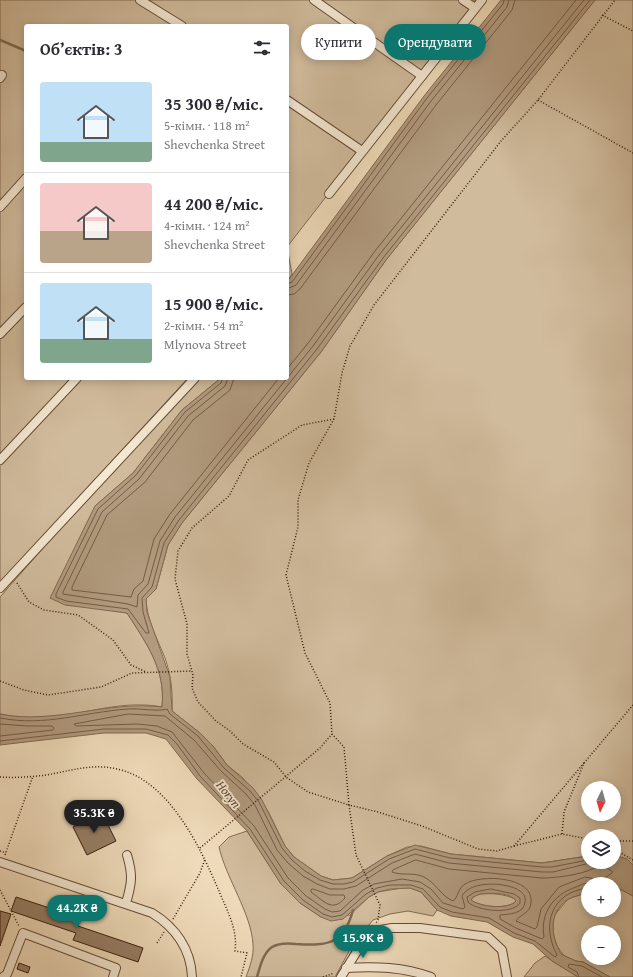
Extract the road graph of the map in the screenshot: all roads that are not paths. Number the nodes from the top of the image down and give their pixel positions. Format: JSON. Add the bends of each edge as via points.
{"nodes":[{"id":1,"x":140,"y":0,"type":"edge"},
{"id":2,"x":314,"y":0,"type":"edge"},
{"id":3,"x":464,"y":0,"type":"edge"},
{"id":4,"x":482,"y":0,"type":"edge"},
{"id":5,"x":475,"y":8,"type":"junction"},
{"id":6,"x":179,"y":24,"type":"edge"},
{"id":7,"x":422,"y":76,"type":"junction"},
{"id":8,"x":289,"y":101,"type":"edge"},
{"id":9,"x":362,"y":151,"type":"junction"},
{"id":10,"x":24,"y":180,"type":"edge"},
{"id":11,"x":329,"y":194,"type":"dead end"},
{"id":12,"x":0,"y":207,"type":"edge"},
{"id":13,"x":24,"y":309,"type":"edge"},
{"id":14,"x":0,"y":334,"type":"edge"},
{"id":15,"x":74,"y":380,"type":"edge"},
{"id":16,"x":193,"y":380,"type":"edge"},
{"id":17,"x":0,"y":460,"type":"edge"},
{"id":18,"x":0,"y":588,"type":"edge"},
{"id":19,"x":127,"y":855,"type":"dead end"},
{"id":20,"x":0,"y":862,"type":"edge"},
{"id":21,"x":126,"y":902,"type":"junction"},
{"id":22,"x":346,"y":968,"type":"junction"},
{"id":23,"x":3,"y":977,"type":"edge"},
{"id":24,"x":113,"y":977,"type":"edge"},
{"id":25,"x":192,"y":977,"type":"edge"},
{"id":26,"x":341,"y":977,"type":"edge"},
{"id":27,"x":431,"y":977,"type":"edge"},
{"id":28,"x":507,"y":977,"type":"edge"}],
"edges":[{"from":1,"to":6,"type":"street"},
{"from":2,"to":7,"type":"street"},
{"from":3,"to":5,"type":"street"},
{"from":4,"to":5,"type":"street"},
{"from":5,"to":7,"type":"street"},
{"from":7,"to":9,"type":"street"},
{"from":8,"to":9,"type":"street"},
{"from":9,"to":11,"type":"street"},
{"from":10,"to":12,"type":"street"},
{"from":13,"to":14,"type":"street"},
{"from":15,"to":17,"type":"street"},
{"from":16,"to":18,"type":"street"},
{"from":19,"to":21,"type":"street","via":[[132,885]]},
{"from":20,"to":21,"type":"street"},
{"from":21,"to":25,"type":"street","via":[[152,913],[169,925],[185,946],[190,958]]},
{"from":22,"to":26,"type":"street"},
{"from":22,"to":27,"type":"street","via":[[386,967]]},
{"from":22,"to":28,"type":"street","via":[[369,932],[392,928],[420,928],[488,937],[502,950]]},
{"from":23,"to":24,"type":"street","via":[[7,974],[23,932],[116,968]]}]}
